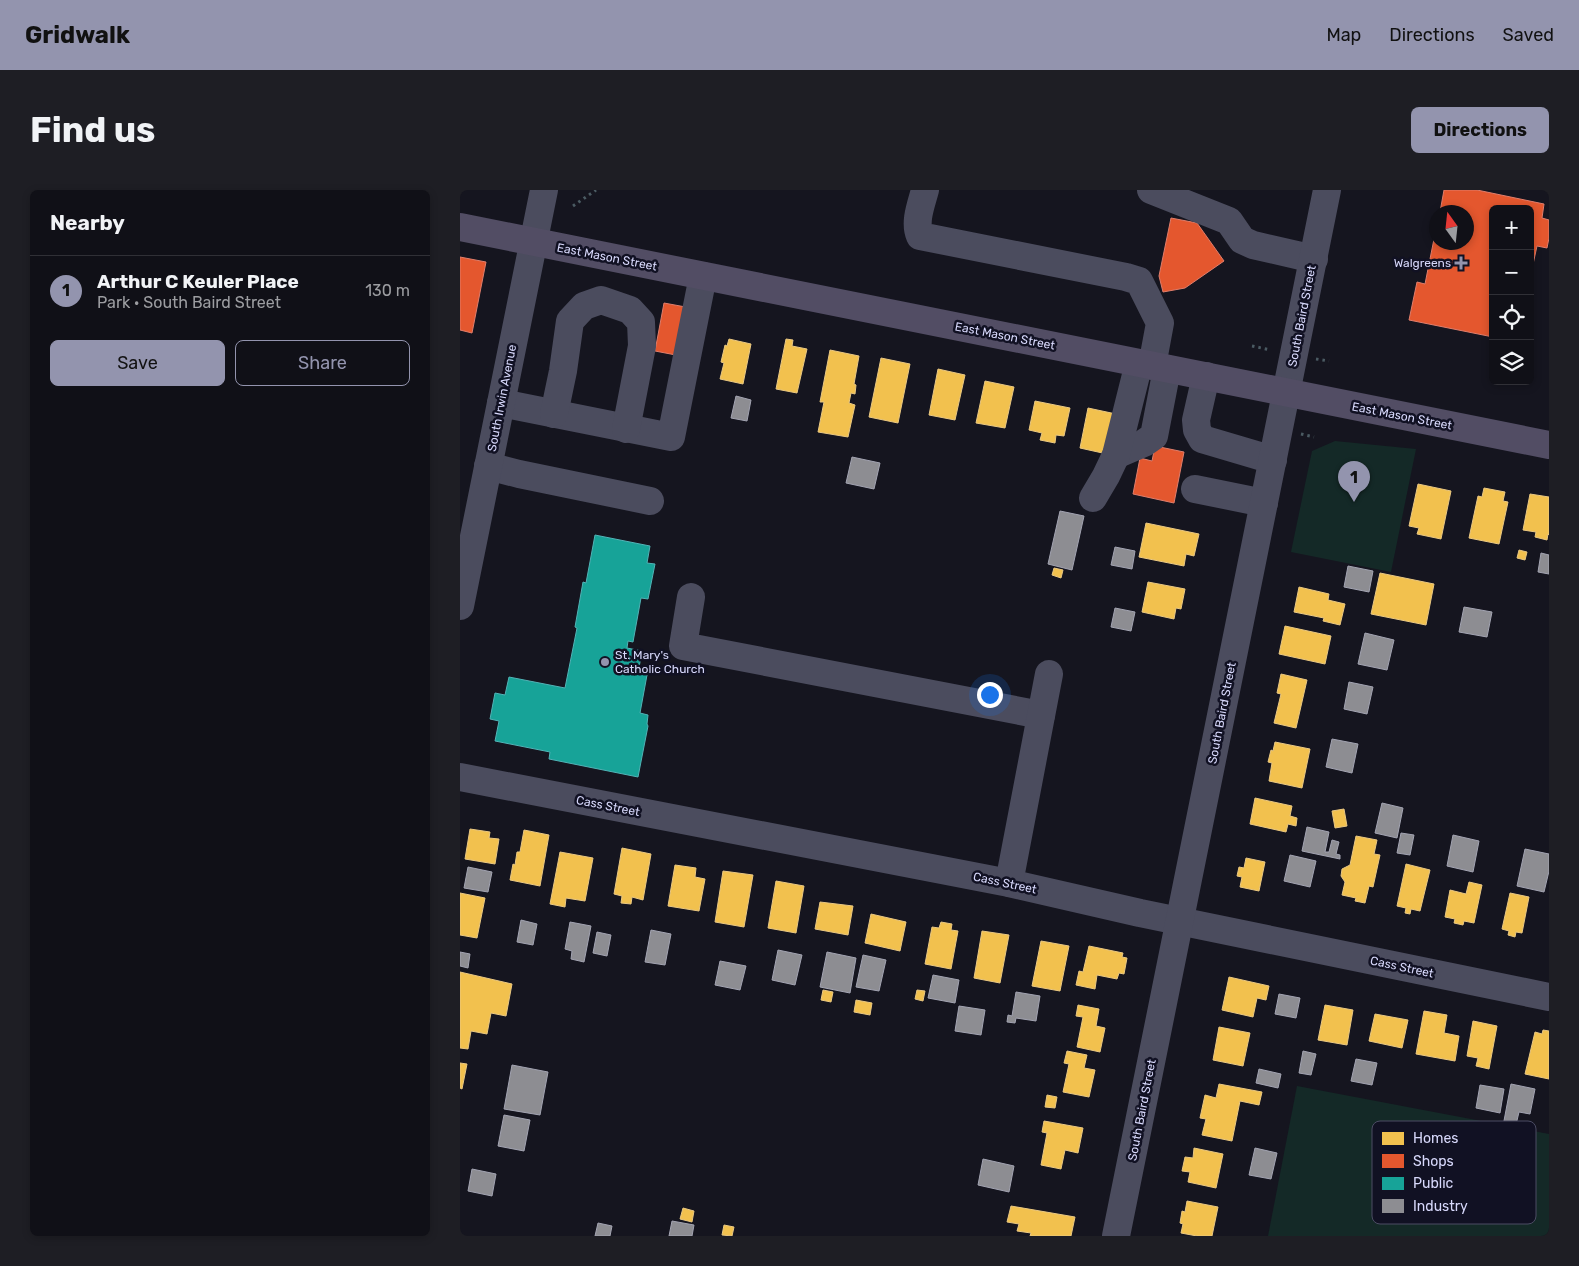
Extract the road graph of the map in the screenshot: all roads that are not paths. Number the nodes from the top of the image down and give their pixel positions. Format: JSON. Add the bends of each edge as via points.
{"nodes":[{"id":1,"x":544,"y":190,"type":"edge"},
{"id":2,"x":925,"y":190,"type":"edge"},
{"id":3,"x":1151,"y":190,"type":"edge"},
{"id":4,"x":1327,"y":190,"type":"edge"},
{"id":5,"x":460,"y":227,"type":"edge"},
{"id":6,"x":533,"y":242,"type":"junction"},
{"id":7,"x":1314,"y":259,"type":"junction"},
{"id":8,"x":703,"y":276,"type":"junction"},
{"id":9,"x":1153,"y":366,"type":"junction"},
{"id":10,"x":1206,"y":376,"type":"junction"},
{"id":11,"x":1287,"y":393,"type":"junction"},
{"id":12,"x":501,"y":403,"type":"junction"},
{"id":13,"x":554,"y":414,"type":"junction"},
{"id":14,"x":626,"y":429,"type":"junction"},
{"id":15,"x":1549,"y":445,"type":"edge"},
{"id":16,"x":1273,"y":460,"type":"junction"},
{"id":17,"x":488,"y":466,"type":"junction"},
{"id":18,"x":1195,"y":489,"type":"dead end"},
{"id":19,"x":1093,"y":498,"type":"dead end"},
{"id":20,"x":650,"y":501,"type":"dead end"},
{"id":21,"x":1264,"y":503,"type":"junction"},
{"id":22,"x":691,"y":597,"type":"dead end"},
{"id":23,"x":460,"y":606,"type":"edge"},
{"id":24,"x":1049,"y":674,"type":"dead end"},
{"id":25,"x":1041,"y":715,"type":"junction"},
{"id":26,"x":460,"y":777,"type":"edge"},
{"id":27,"x":1009,"y":883,"type":"junction"},
{"id":28,"x":1180,"y":921,"type":"junction"},
{"id":29,"x":1549,"y":997,"type":"edge"},
{"id":30,"x":1116,"y":1236,"type":"edge"}],
"edges":[{"from":1,"to":6,"type":"street","name":"South Irwin Avenue"},
{"from":2,"to":9,"type":"street","via":[[917,222],[920,236],[1139,281],[1160,323]]},
{"from":3,"to":7,"type":"street","via":[[1229,221],[1242,240],[1253,245]]},
{"from":4,"to":7,"type":"street","name":"South Baird Street"},
{"from":5,"to":6,"type":"main road","name":"East Mason Street"},
{"from":6,"to":8,"type":"main road","name":"East Mason Street"},
{"from":6,"to":12,"type":"street","name":"South Irwin Avenue"},
{"from":7,"to":11,"type":"street","name":"South Baird Street"},
{"from":8,"to":9,"type":"main road","name":"East Mason Street"},
{"from":8,"to":14,"type":"street","via":[[671,437]]},
{"from":9,"to":10,"type":"main road","name":"East Mason Street"},
{"from":9,"to":19,"type":"street","via":[[1116,455]]},
{"from":10,"to":11,"type":"main road","name":"East Mason Street"},
{"from":10,"to":16,"type":"street","via":[[1196,420],[1196,430],[1202,439]]},
{"from":11,"to":15,"type":"main road","name":"East Mason Street"},
{"from":11,"to":16,"type":"street","name":"South Baird Street"},
{"from":12,"to":13,"type":"street"},
{"from":12,"to":17,"type":"street","name":"South Irwin Avenue"},
{"from":13,"to":14,"type":"street"},
{"from":13,"to":14,"type":"street","via":[[570,321],[584,306],[601,300],[630,310],[641,322],[642,346]]},
{"from":16,"to":21,"type":"street","name":"South Baird Street"},
{"from":17,"to":20,"type":"street"},
{"from":17,"to":23,"type":"street","name":"South Irwin Avenue"},
{"from":18,"to":21,"type":"street"},
{"from":21,"to":28,"type":"street","name":"South Baird Street"},
{"from":22,"to":25,"type":"street","via":[[682,646]]},
{"from":24,"to":25,"type":"street"},
{"from":25,"to":27,"type":"street"},
{"from":26,"to":27,"type":"street","name":"Cass Street"},
{"from":27,"to":28,"type":"street","name":"Cass Street"},
{"from":28,"to":29,"type":"street","name":"Cass Street"},
{"from":28,"to":30,"type":"street","name":"South Baird Street"}]}
